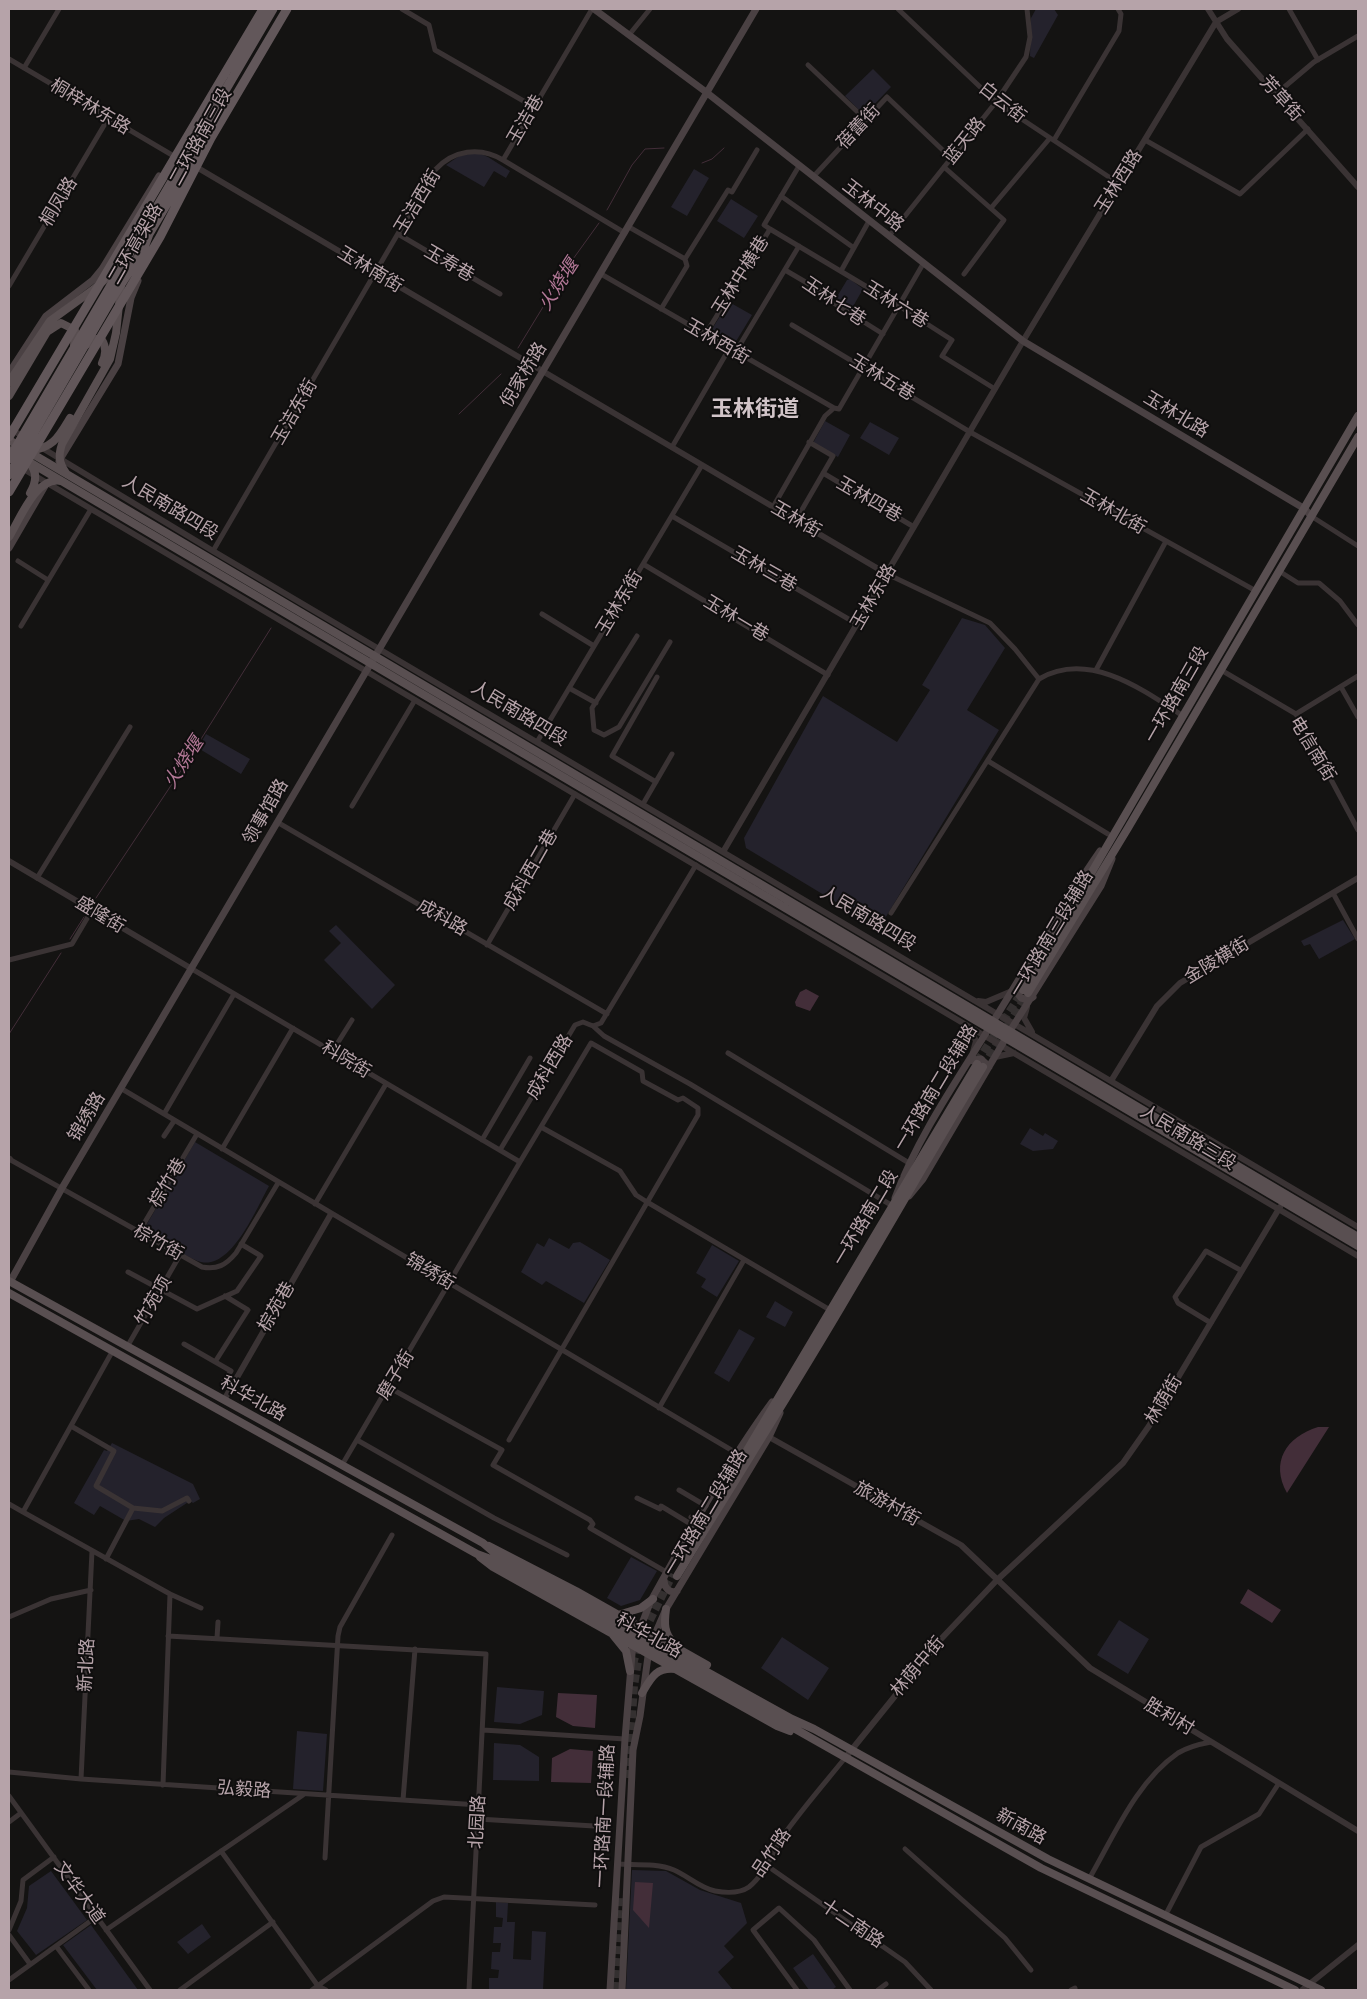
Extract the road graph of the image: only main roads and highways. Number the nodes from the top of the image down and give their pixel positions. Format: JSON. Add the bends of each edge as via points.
{"nodes":[{"id":1,"x":262,"y":9,"type":"edge"},
{"id":2,"x":269,"y":9,"type":"edge"},
{"id":3,"x":273,"y":9,"type":"edge"},
{"id":4,"x":280,"y":9,"type":"edge"},
{"id":5,"x":286,"y":9,"type":"edge"},
{"id":6,"x":292,"y":9,"type":"edge"},
{"id":7,"x":593,"y":9,"type":"edge"},
{"id":8,"x":756,"y":9,"type":"edge"},
{"id":9,"x":238,"y":61,"type":"junction"},
{"id":10,"x":214,"y":87,"type":"junction"},
{"id":11,"x":706,"y":92,"type":"junction"},
{"id":12,"x":201,"y":140,"type":"junction"},
{"id":13,"x":156,"y":182,"type":"junction"},
{"id":14,"x":150,"y":208,"type":"junction"},
{"id":15,"x":173,"y":218,"type":"junction"},
{"id":16,"x":156,"y":232,"type":"junction"},
{"id":17,"x":143,"y":250,"type":"junction"},
{"id":18,"x":127,"y":258,"type":"junction"},
{"id":19,"x":122,"y":285,"type":"junction"},
{"id":20,"x":82,"y":289,"type":"junction"},
{"id":21,"x":94,"y":289,"type":"junction"},
{"id":22,"x":44,"y":332,"type":"junction"},
{"id":23,"x":1023,"y":341,"type":"joint"},
{"id":24,"x":78,"y":349,"type":"junction"},
{"id":25,"x":9,"y":373,"type":"edge"},
{"id":26,"x":9,"y":382,"type":"edge"},
{"id":27,"x":9,"y":396,"type":"edge"},
{"id":28,"x":42,"y":410,"type":"junction"},
{"id":29,"x":1358,"y":416,"type":"edge"},
{"id":30,"x":1358,"y":437,"type":"edge"},
{"id":31,"x":9,"y":439,"type":"edge"},
{"id":32,"x":9,"y":450,"type":"edge"},
{"id":33,"x":25,"y":455,"type":"junction"},
{"id":34,"x":9,"y":460,"type":"edge"},
{"id":35,"x":9,"y":475,"type":"edge"},
{"id":36,"x":65,"y":478,"type":"junction"},
{"id":37,"x":9,"y":492,"type":"edge"},
{"id":38,"x":1305,"y":509,"type":"junction"},
{"id":39,"x":1311,"y":516,"type":"junction"},
{"id":40,"x":9,"y":527,"type":"edge"},
{"id":41,"x":9,"y":536,"type":"edge"},
{"id":42,"x":9,"y":548,"type":"edge"},
{"id":43,"x":1268,"y":572,"type":"junction"},
{"id":44,"x":1278,"y":574,"type":"junction"},
{"id":45,"x":373,"y":660,"type":"junction"},
{"id":46,"x":366,"y":671,"type":"joint"},
{"id":47,"x":192,"y":969,"type":"joint"},
{"id":48,"x":1025,"y":991,"type":"junction"},
{"id":49,"x":991,"y":1025,"type":"junction"},
{"id":50,"x":1008,"y":1035,"type":"junction"},
{"id":51,"x":978,"y":1063,"type":"junction"},
{"id":52,"x":1285,"y":1198,"type":"junction"},
{"id":53,"x":893,"y":1202,"type":"junction"},
{"id":54,"x":1358,"y":1237,"type":"edge"},
{"id":55,"x":1358,"y":1246,"type":"edge"},
{"id":56,"x":9,"y":1282,"type":"edge"},
{"id":57,"x":9,"y":1293,"type":"edge"},
{"id":58,"x":782,"y":1389,"type":"junction"},
{"id":59,"x":791,"y":1390,"type":"junction"},
{"id":60,"x":483,"y":1543,"type":"junction"},
{"id":61,"x":477,"y":1554,"type":"junction"},
{"id":62,"x":670,"y":1576,"type":"junction"},
{"id":63,"x":677,"y":1591,"type":"junction"},
{"id":64,"x":652,"y":1599,"type":"junction"},
{"id":65,"x":577,"y":1602,"type":"junction"},
{"id":66,"x":666,"y":1609,"type":"junction"},
{"id":67,"x":620,"y":1616,"type":"junction"},
{"id":68,"x":640,"y":1627,"type":"junction"},
{"id":69,"x":610,"y":1632,"type":"junction"},
{"id":70,"x":654,"y":1635,"type":"junction"},
{"id":71,"x":618,"y":1636,"type":"junction"},
{"id":72,"x":632,"y":1644,"type":"junction"},
{"id":73,"x":677,"y":1648,"type":"junction"},
{"id":74,"x":647,"y":1652,"type":"junction"},
{"id":75,"x":703,"y":1663,"type":"junction"},
{"id":76,"x":677,"y":1669,"type":"junction"},
{"id":77,"x":630,"y":1671,"type":"junction"},
{"id":78,"x":712,"y":1678,"type":"junction"},
{"id":79,"x":694,"y":1679,"type":"junction"},
{"id":80,"x":642,"y":1693,"type":"junction"},
{"id":81,"x":814,"y":1728,"type":"junction"},
{"id":82,"x":809,"y":1738,"type":"junction"},
{"id":83,"x":610,"y":1990,"type":"edge"},
{"id":84,"x":622,"y":1990,"type":"edge"},
{"id":85,"x":1294,"y":1990,"type":"edge"},
{"id":86,"x":1321,"y":1990,"type":"edge"}],
"edges":[{"from":1,"to":10,"type":"main road","name":"二环路南三段"},
{"from":1,"to":31,"type":"highway","name":"二环高架路"},
{"from":2,"to":9,"type":"highway"},
{"from":3,"to":12,"type":"highway"},
{"from":4,"to":12,"type":"highway"},
{"from":5,"to":16,"type":"highway"},
{"from":5,"to":37,"type":"highway","name":"二环高架路","via":[[211,138],[160,237]]},
{"from":6,"to":15,"type":"main road","name":"二环路南三段","via":[[198,168]]},
{"from":7,"to":11,"type":"main road","name":"玉林中路"},
{"from":8,"to":11,"type":"main road","name":"倪家桥路"},
{"from":9,"to":10,"type":"main road"},
{"from":9,"to":14,"type":"highway"},
{"from":10,"to":13,"type":"main road","name":"二环路南三段"},
{"from":11,"to":23,"type":"main road","name":"玉林中路"},
{"from":11,"to":45,"type":"main road","name":"倪家桥路"},
{"from":12,"to":17,"type":"highway"},
{"from":12,"to":18,"type":"highway"},
{"from":13,"to":14,"type":"main road"},
{"from":13,"to":20,"type":"main road","name":"二环路南三段","via":[[102,269]]},
{"from":14,"to":18,"type":"highway","via":[[135,234]]},
{"from":15,"to":16,"type":"main road"},
{"from":15,"to":42,"type":"main road","name":"二环路南三段","via":[[136,284],[118,364]]},
{"from":16,"to":17,"type":"highway"},
{"from":17,"to":19,"type":"highway"},
{"from":18,"to":21,"type":"main road"},
{"from":18,"to":24,"type":"highway"},
{"from":19,"to":24,"type":"highway"},
{"from":19,"to":36,"type":"main road","via":[[110,358],[62,444],[59,456]]},
{"from":20,"to":21,"type":"main road"},
{"from":20,"to":25,"type":"main road","name":"二环路南三段","via":[[46,316]]},
{"from":21,"to":22,"type":"main road","via":[[59,313]]},
{"from":22,"to":24,"type":"main road","via":[[61,324],[68,325],[75,330]]},
{"from":22,"to":26,"type":"main road"},
{"from":22,"to":27,"type":"main road"},
{"from":23,"to":38,"type":"main road","name":"玉林北路"},
{"from":24,"to":28,"type":"highway"},
{"from":24,"to":33,"type":"main road","via":[[90,341],[102,340],[106,346],[106,357],[59,437],[44,449]]},
{"from":28,"to":34,"type":"highway"},
{"from":28,"to":35,"type":"highway"},
{"from":29,"to":38,"type":"main road","name":"一环路南三段"},
{"from":30,"to":39,"type":"main road","name":"一环路南三段"},
{"from":31,"to":33,"type":"main road","name":"人民南路四段"},
{"from":32,"to":33,"type":"main road","name":"人民南路四段"},
{"from":33,"to":36,"type":"main road","name":"人民南路四段"},
{"from":33,"to":40,"type":"main road","via":[[33,468],[35,483]]},
{"from":36,"to":41,"type":"main road","via":[[40,487]]},
{"from":36,"to":45,"type":"main road","name":"人民南路四段"},
{"from":38,"to":39,"type":"main road","name":"玉林北路"},
{"from":38,"to":43,"type":"main road","name":"一环路南三段"},
{"from":39,"to":44,"type":"main road","name":"一环路南三段"},
{"from":43,"to":44,"type":"main road","via":[[1274,569]]},
{"from":43,"to":48,"type":"main road","name":"一环路南三段","via":[[1110,834]]},
{"from":44,"to":48,"type":"main road","name":"一环路南三段","via":[[1118,844]]},
{"from":45,"to":46,"type":"main road","name":"倪家桥路"},
{"from":45,"to":49,"type":"main road","name":"人民南路四段"},
{"from":46,"to":47,"type":"main road","name":"领事馆路"},
{"from":47,"to":56,"type":"main road","name":"锦绣路"},
{"from":48,"to":49,"type":"main road","name":"一环路南三段辅路","via":[[1012,991]]},
{"from":48,"to":50,"type":"main road","name":"一环路南三段辅路","via":[[1027,1007]]},
{"from":49,"to":50,"type":"main road","name":"人民南路四段"},
{"from":49,"to":51,"type":"main road","name":"一环路南二段辅路","via":[[984,1035]]},
{"from":50,"to":51,"type":"main road","name":"一环路南二段辅路","via":[[995,1057]]},
{"from":50,"to":52,"type":"main road","name":"人民南路三段"},
{"from":51,"to":53,"type":"main road","name":"一环路南二段"},
{"from":51,"to":53,"type":"main road","name":"一环路南二段辅路","via":[[909,1163]]},
{"from":51,"to":59,"type":"main road","name":"一环路南二段","via":[[903,1204]]},
{"from":52,"to":54,"type":"main road","name":"人民南路三段"},
{"from":52,"to":55,"type":"main road","name":"人民南路三段"},
{"from":53,"to":58,"type":"main road","name":"一环路南二段"},
{"from":56,"to":60,"type":"main road","name":"科华北路"},
{"from":57,"to":61,"type":"main road","name":"科华北路"},
{"from":58,"to":62,"type":"main road","name":"一环路南二段"},
{"from":58,"to":62,"type":"main road","name":"一环路南二段辅路","via":[[694,1521]]},
{"from":59,"to":62,"type":"main road","name":"一环路南二段"},
{"from":59,"to":63,"type":"main road","name":"一环路南二段辅路","via":[[769,1437]]},
{"from":60,"to":65,"type":"main road","name":"科华北路","via":[[498,1556]]},
{"from":60,"to":67,"type":"main road","name":"科华北路"},
{"from":61,"to":65,"type":"main road","name":"科华北路","via":[[496,1560]]},
{"from":61,"to":69,"type":"main road","name":"科华北路","via":[[493,1567]]},
{"from":62,"to":63,"type":"main road","via":[[667,1588]]},
{"from":62,"to":64,"type":"main road","name":"一环路南二段辅路"},
{"from":63,"to":66,"type":"main road","name":"一环路南二段辅路"},
{"from":64,"to":67,"type":"main road","via":[[641,1608]]},
{"from":64,"to":68,"type":"main road","name":"一环路南二段辅路"},
{"from":65,"to":78,"type":"main road","name":"科华北路"},
{"from":66,"to":70,"type":"main road","name":"一环路南二段辅路"},
{"from":66,"to":73,"type":"main road","via":[[666,1635]]},
{"from":67,"to":68,"type":"main road","name":"科华北路"},
{"from":67,"to":71,"type":"main road","via":[[628,1624],[623,1636]]},
{"from":68,"to":70,"type":"main road","name":"科华北路"},
{"from":68,"to":72,"type":"main road","name":"一环路南二段辅路"},
{"from":69,"to":71,"type":"main road","name":"科华北路"},
{"from":69,"to":77,"type":"main road","via":[[626,1651]]},
{"from":70,"to":73,"type":"main road","name":"科华北路"},
{"from":70,"to":74,"type":"main road","name":"一环路南二段辅路"},
{"from":71,"to":72,"type":"main road","name":"科华北路"},
{"from":72,"to":74,"type":"main road","name":"科华北路"},
{"from":72,"to":77,"type":"main road","name":"一环路南一段辅路"},
{"from":73,"to":75,"type":"main road","name":"科华北路"},
{"from":74,"to":76,"type":"main road","name":"科华北路"},
{"from":74,"to":80,"type":"main road","name":"一环路南一段辅路"},
{"from":75,"to":79,"type":"main road","via":[[693,1660],[688,1665],[687,1671]]},
{"from":75,"to":81,"type":"main road","name":"科华北路"},
{"from":76,"to":79,"type":"main road","name":"科华北路"},
{"from":76,"to":80,"type":"main road","via":[[664,1668],[656,1672]]},
{"from":77,"to":83,"type":"main road","name":"一环路南一段辅路"},
{"from":78,"to":81,"type":"main road","name":"新南路"},
{"from":78,"to":82,"type":"main road","name":"新南路"},
{"from":79,"to":82,"type":"main road","name":"科华北路","via":[[777,1726]]},
{"from":80,"to":84,"type":"main road","name":"一环路南一段辅路","via":[[633,1750]]},
{"from":81,"to":86,"type":"main road","name":"新南路","via":[[1048,1859]]},
{"from":82,"to":85,"type":"main road","name":"新南路","via":[[1041,1868]]}]}
